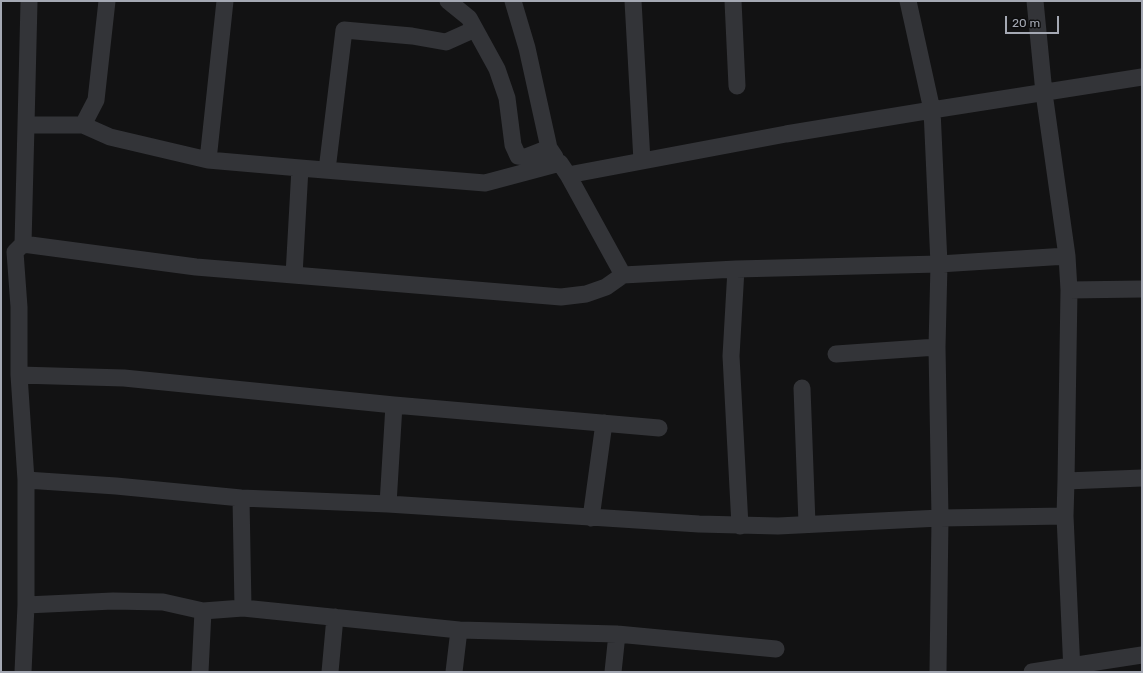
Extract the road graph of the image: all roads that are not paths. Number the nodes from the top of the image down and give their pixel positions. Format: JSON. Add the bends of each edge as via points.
{"nodes":[{"id":1,"x":107,"y":1,"type":"edge"},
{"id":2,"x":224,"y":1,"type":"edge"},
{"id":3,"x":448,"y":1,"type":"edge"},
{"id":4,"x":514,"y":1,"type":"edge"},
{"id":5,"x":633,"y":1,"type":"edge"},
{"id":6,"x":733,"y":1,"type":"edge"},
{"id":7,"x":908,"y":1,"type":"edge"},
{"id":8,"x":1035,"y":1,"type":"edge"},
{"id":9,"x":28,"y":2,"type":"dead end"},
{"id":10,"x":475,"y":29,"type":"junction"},
{"id":11,"x":1142,"y":78,"type":"edge"},
{"id":12,"x":737,"y":86,"type":"dead end"},
{"id":13,"x":1044,"y":93,"type":"junction"},
{"id":14,"x":932,"y":110,"type":"junction"},
{"id":15,"x":26,"y":125,"type":"junction"},
{"id":16,"x":83,"y":125,"type":"junction"},
{"id":17,"x":549,"y":148,"type":"junction"},
{"id":18,"x":208,"y":160,"type":"junction"},
{"id":19,"x":642,"y":161,"type":"junction"},
{"id":20,"x":300,"y":168,"type":"junction"},
{"id":21,"x":327,"y":170,"type":"junction"},
{"id":22,"x":564,"y":170,"type":"junction"},
{"id":23,"x":13,"y":249,"type":"edge"},
{"id":24,"x":1067,"y":256,"type":"junction"},
{"id":25,"x":938,"y":264,"type":"junction"},
{"id":26,"x":736,"y":268,"type":"junction"},
{"id":27,"x":294,"y":274,"type":"junction"},
{"id":28,"x":623,"y":275,"type":"junction"},
{"id":29,"x":1142,"y":289,"type":"edge"},
{"id":30,"x":1069,"y":290,"type":"junction"},
{"id":31,"x":937,"y":347,"type":"junction"},
{"id":32,"x":836,"y":354,"type":"dead end"},
{"id":33,"x":19,"y":375,"type":"junction"},
{"id":34,"x":802,"y":388,"type":"dead end"},
{"id":35,"x":394,"y":405,"type":"junction"},
{"id":36,"x":604,"y":423,"type":"junction"},
{"id":37,"x":659,"y":428,"type":"dead end"},
{"id":38,"x":1142,"y":478,"type":"edge"},
{"id":39,"x":26,"y":480,"type":"junction"},
{"id":40,"x":1066,"y":482,"type":"junction"},
{"id":41,"x":241,"y":498,"type":"junction"},
{"id":42,"x":388,"y":504,"type":"junction"},
{"id":43,"x":1065,"y":516,"type":"junction"},
{"id":44,"x":591,"y":518,"type":"junction"},
{"id":45,"x":940,"y":518,"type":"junction"},
{"id":46,"x":807,"y":524,"type":"junction"},
{"id":47,"x":740,"y":526,"type":"junction"},
{"id":48,"x":26,"y":605,"type":"junction"},
{"id":49,"x":243,"y":608,"type":"junction"},
{"id":50,"x":203,"y":612,"type":"junction"},
{"id":51,"x":335,"y":617,"type":"junction"},
{"id":52,"x":459,"y":630,"type":"junction"},
{"id":53,"x":617,"y":634,"type":"junction"},
{"id":54,"x":776,"y":649,"type":"dead end"},
{"id":55,"x":1142,"y":656,"type":"edge"},
{"id":56,"x":1072,"y":669,"type":"edge"},
{"id":57,"x":23,"y":672,"type":"edge"},
{"id":58,"x":200,"y":672,"type":"edge"},
{"id":59,"x":330,"y":672,"type":"edge"},
{"id":60,"x":454,"y":672,"type":"edge"},
{"id":61,"x":613,"y":672,"type":"edge"},
{"id":62,"x":938,"y":672,"type":"edge"},
{"id":63,"x":1032,"y":672,"type":"edge"}],
"edges":[{"from":1,"to":16,"type":"street","via":[[96,100]]},
{"from":2,"to":18,"type":"street"},
{"from":3,"to":10,"type":"street","via":[[469,18]]},
{"from":4,"to":17,"type":"street"},
{"from":5,"to":19,"type":"street"},
{"from":6,"to":12,"type":"street"},
{"from":7,"to":14,"type":"street"},
{"from":8,"to":13,"type":"street"},
{"from":9,"to":15,"type":"street"},
{"from":10,"to":17,"type":"street","via":[[497,69],[507,98],[513,145],[518,156],[526,157]]},
{"from":10,"to":21,"type":"street","via":[[446,42],[344,30]]},
{"from":11,"to":13,"type":"street"},
{"from":13,"to":14,"type":"street"},
{"from":13,"to":24,"type":"street"},
{"from":14,"to":19,"type":"street"},
{"from":14,"to":25,"type":"street"},
{"from":15,"to":16,"type":"street"},
{"from":15,"to":23,"type":"street"},
{"from":16,"to":18,"type":"street","via":[[110,137]]},
{"from":17,"to":22,"type":"street"},
{"from":18,"to":20,"type":"street"},
{"from":19,"to":22,"type":"street"},
{"from":20,"to":21,"type":"street"},
{"from":20,"to":27,"type":"street"},
{"from":21,"to":22,"type":"street","via":[[485,183]]},
{"from":22,"to":28,"type":"street"},
{"from":23,"to":27,"type":"street"},
{"from":23,"to":33,"type":"street","via":[[19,307]]},
{"from":24,"to":25,"type":"street"},
{"from":24,"to":30,"type":"street"},
{"from":25,"to":26,"type":"street"},
{"from":25,"to":31,"type":"street"},
{"from":26,"to":28,"type":"street"},
{"from":26,"to":47,"type":"street","via":[[731,356]]},
{"from":27,"to":28,"type":"street","via":[[561,297],[586,294],[606,287]]},
{"from":29,"to":30,"type":"street"},
{"from":30,"to":40,"type":"street"},
{"from":31,"to":32,"type":"street"},
{"from":31,"to":45,"type":"street"},
{"from":33,"to":35,"type":"street","via":[[124,378]]},
{"from":33,"to":39,"type":"street"},
{"from":34,"to":46,"type":"street"},
{"from":35,"to":36,"type":"street"},
{"from":35,"to":42,"type":"street"},
{"from":36,"to":37,"type":"street"},
{"from":36,"to":44,"type":"street"},
{"from":38,"to":40,"type":"street"},
{"from":39,"to":41,"type":"street"},
{"from":39,"to":48,"type":"street"},
{"from":40,"to":43,"type":"street"},
{"from":41,"to":42,"type":"street"},
{"from":41,"to":49,"type":"street"},
{"from":42,"to":44,"type":"street"},
{"from":43,"to":45,"type":"street"},
{"from":43,"to":56,"type":"street"},
{"from":44,"to":47,"type":"street"},
{"from":45,"to":46,"type":"street"},
{"from":45,"to":62,"type":"street"},
{"from":46,"to":47,"type":"street"},
{"from":48,"to":50,"type":"street","via":[[113,601],[163,602]]},
{"from":48,"to":57,"type":"street"},
{"from":49,"to":50,"type":"street"},
{"from":49,"to":51,"type":"street"},
{"from":50,"to":58,"type":"street"},
{"from":51,"to":52,"type":"street"},
{"from":51,"to":59,"type":"street"},
{"from":52,"to":53,"type":"street"},
{"from":52,"to":60,"type":"street"},
{"from":53,"to":54,"type":"street"},
{"from":53,"to":61,"type":"street"},
{"from":55,"to":56,"type":"street"},
{"from":56,"to":63,"type":"street"}]}
